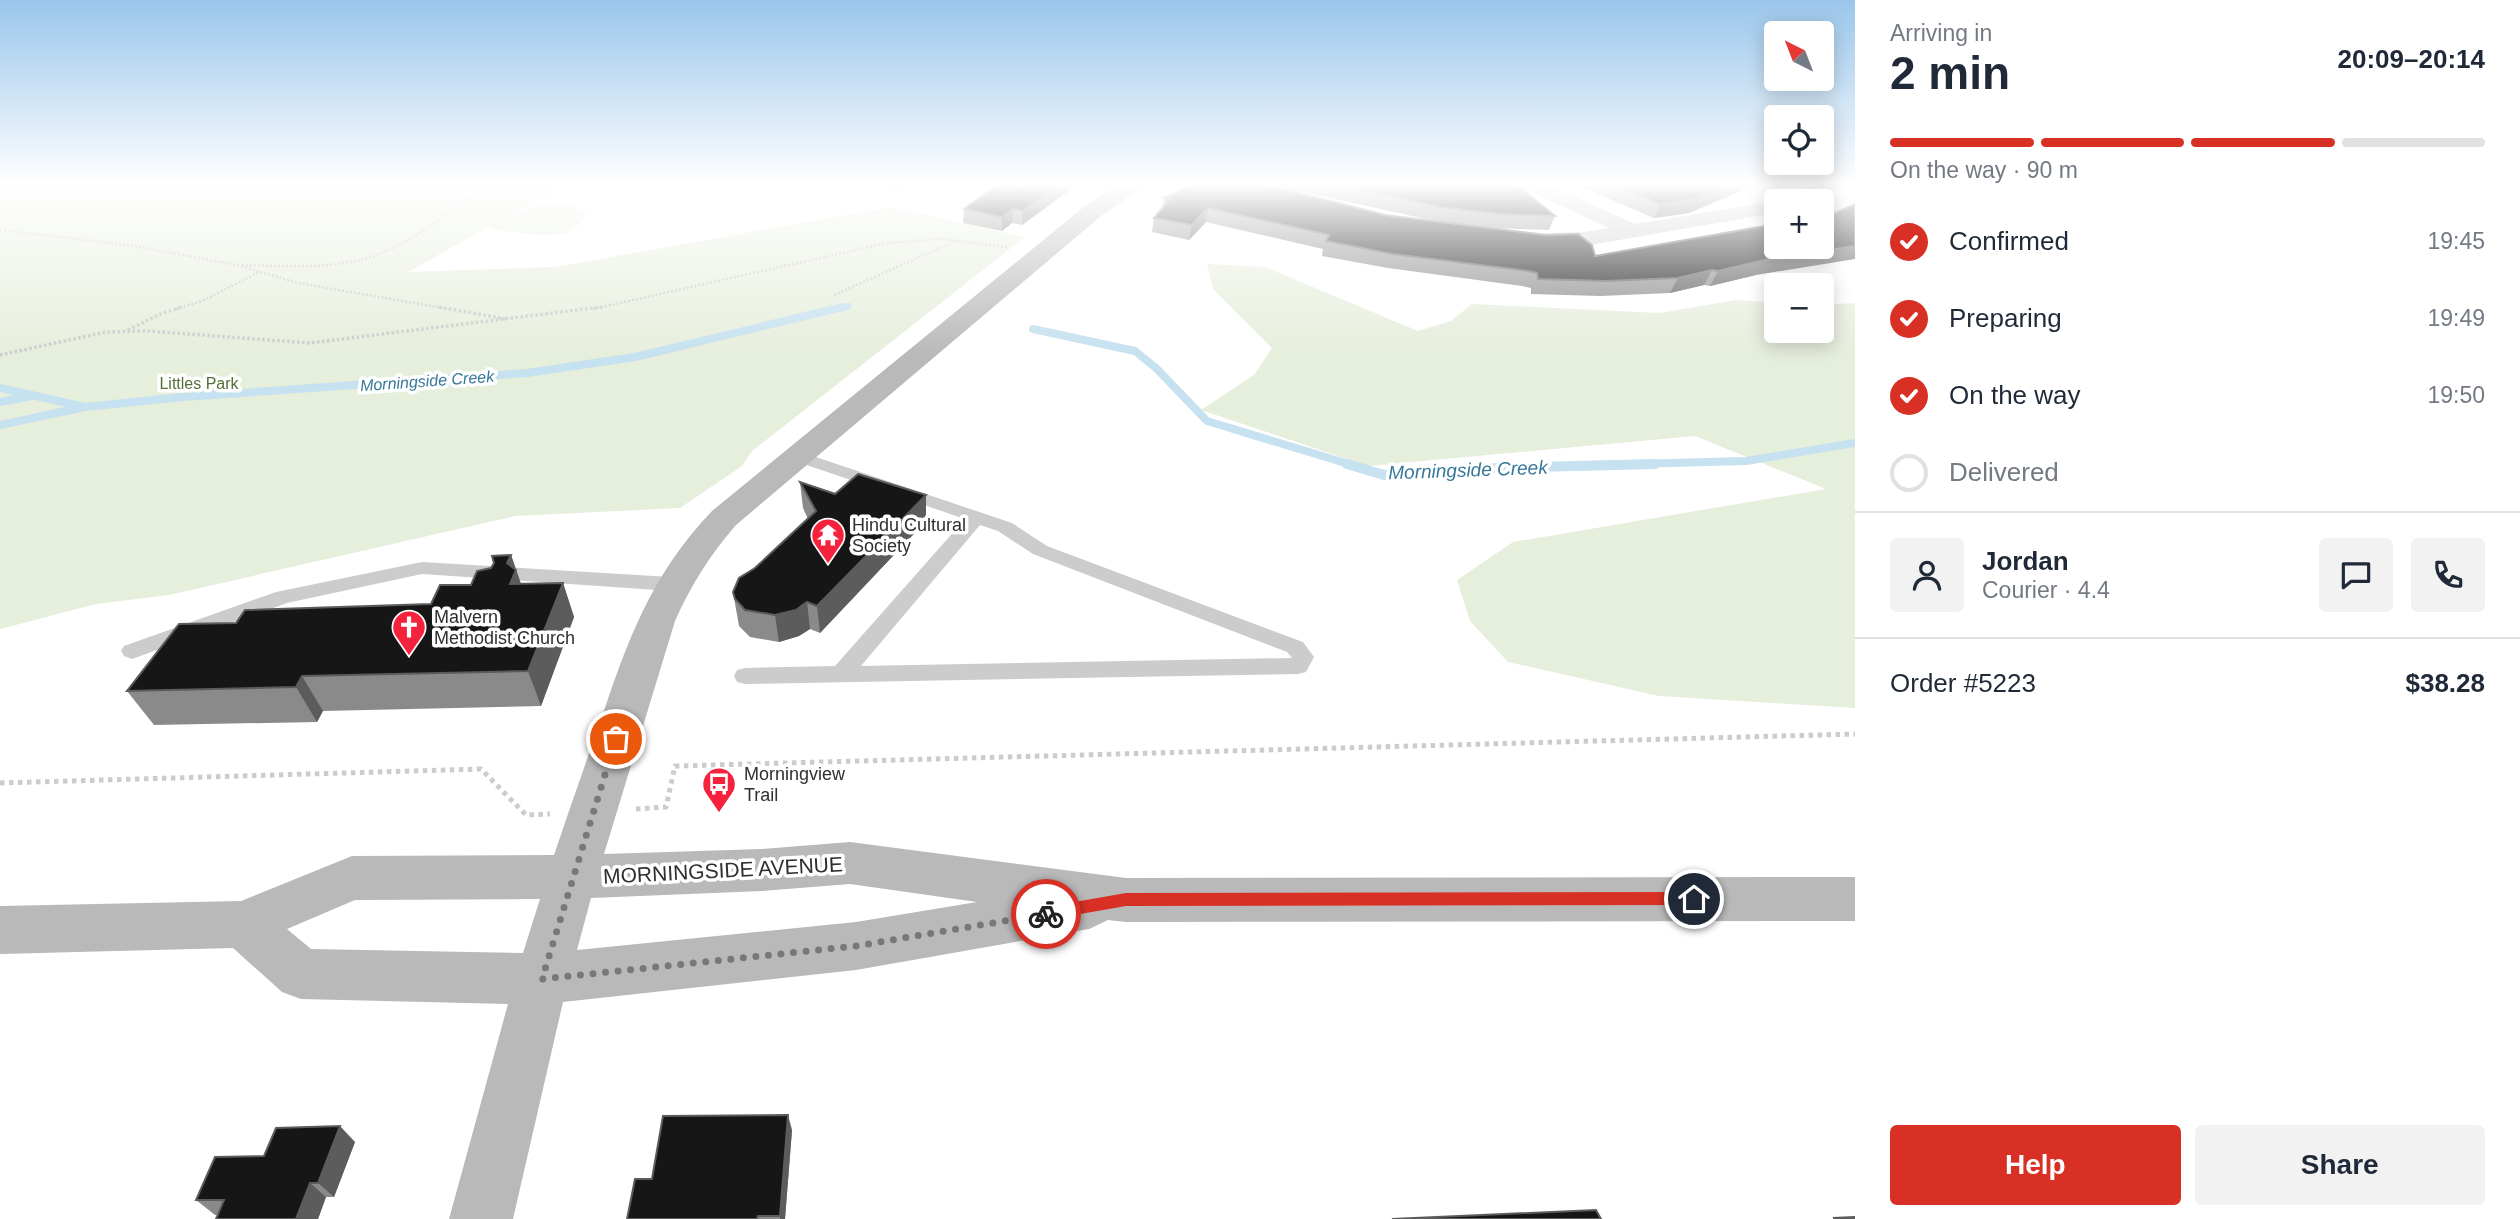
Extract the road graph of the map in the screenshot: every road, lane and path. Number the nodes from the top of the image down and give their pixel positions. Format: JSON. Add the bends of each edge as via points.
{"nodes":[{"id":1,"x":104,"y":241,"type":"edge"},
{"id":2,"x":403,"y":241,"type":"edge"},
{"id":3,"x":902,"y":241,"type":"edge"},
{"id":4,"x":956,"y":241,"type":"edge"},
{"id":5,"x":964,"y":241,"type":"edge"},
{"id":6,"x":1057,"y":241,"type":"edge"},
{"id":7,"x":1042,"y":253,"type":"junction"},
{"id":8,"x":237,"y":265,"type":"junction"},
{"id":9,"x":259,"y":272,"type":"junction"},
{"id":10,"x":835,"y":295,"type":"dead end"},
{"id":11,"x":514,"y":320,"type":"junction"},
{"id":12,"x":127,"y":331,"type":"junction"},
{"id":13,"x":0,"y":355,"type":"edge"},
{"id":14,"x":798,"y":456,"type":"junction"},
{"id":15,"x":977,"y":517,"type":"junction"},
{"id":16,"x":465,"y":571,"type":"junction"},
{"id":17,"x":563,"y":577,"type":"junction"},
{"id":18,"x":671,"y":584,"type":"junction"},
{"id":19,"x":471,"y":596,"type":"edge"},
{"id":20,"x":531,"y":596,"type":"edge"},
{"id":21,"x":132,"y":651,"type":"dead end"},
{"id":22,"x":840,"y":675,"type":"junction"},
{"id":23,"x":745,"y":676,"type":"dead end"},
{"id":24,"x":1855,"y":734,"type":"edge"},
{"id":25,"x":0,"y":783,"type":"edge"},
{"id":26,"x":635,"y":809,"type":"dead end"},
{"id":27,"x":555,"y":814,"type":"dead end"},
{"id":28,"x":574,"y":877,"type":"junction"},
{"id":29,"x":1855,"y":899,"type":"edge"},
{"id":30,"x":1126,"y":900,"type":"junction"},
{"id":31,"x":243,"y":924,"type":"junction"},
{"id":32,"x":0,"y":930,"type":"edge"},
{"id":33,"x":542,"y":979,"type":"junction"},
{"id":34,"x":481,"y":1219,"type":"edge"}],
"edges":[{"from":1,"to":8,"type":"path"},
{"from":2,"to":8,"type":"path","via":[[373,256],[335,263]]},
{"from":3,"to":11,"type":"path","via":[[594,310]]},
{"from":4,"to":10,"type":"path"},
{"from":5,"to":7,"type":"path"},
{"from":6,"to":7,"type":"main road"},
{"from":7,"to":14,"type":"main road"},
{"from":8,"to":9,"type":"path"},
{"from":9,"to":11,"type":"path","via":[[298,283]]},
{"from":9,"to":12,"type":"path"},
{"from":11,"to":12,"type":"path","via":[[319,343]]},
{"from":12,"to":13,"type":"path","via":[[90,334]]},
{"from":14,"to":15,"type":"lane"},
{"from":14,"to":18,"type":"main road","via":[[713,529]]},
{"from":15,"to":22,"type":"lane"},
{"from":15,"to":22,"type":"lane","via":[[1005,527],[1040,550],[1295,647],[1303,657],[1298,666]]},
{"from":16,"to":17,"type":"lane"},
{"from":16,"to":19,"type":"lane"},
{"from":16,"to":21,"type":"lane","via":[[422,568],[284,597]]},
{"from":17,"to":18,"type":"lane"},
{"from":17,"to":20,"type":"lane","via":[[544,595]]},
{"from":18,"to":28,"type":"main road","via":[[656,616]]},
{"from":22,"to":23,"type":"lane"},
{"from":24,"to":26,"type":"path","via":[[676,766],[666,807]]},
{"from":25,"to":27,"type":"path","via":[[481,769],[526,815]]},
{"from":28,"to":30,"type":"main road","name":"MORNINGSIDE AVENUE","via":[[850,863]]},
{"from":28,"to":31,"type":"main road","name":"MORNINGSIDE AVENUE","via":[[352,878]]},
{"from":28,"to":33,"type":"main road"},
{"from":29,"to":30,"type":"main road","name":"MORNINGSIDE AVENUE"},
{"from":30,"to":33,"type":"main road","name":"MORNINGSIDE AVENUE","via":[[856,946]]},
{"from":31,"to":32,"type":"main road","name":"MORNINGSIDE AVENUE"},
{"from":31,"to":33,"type":"main road","name":"MORNINGSIDE AVENUE","via":[[301,974]]},
{"from":33,"to":34,"type":"main road"}]}
